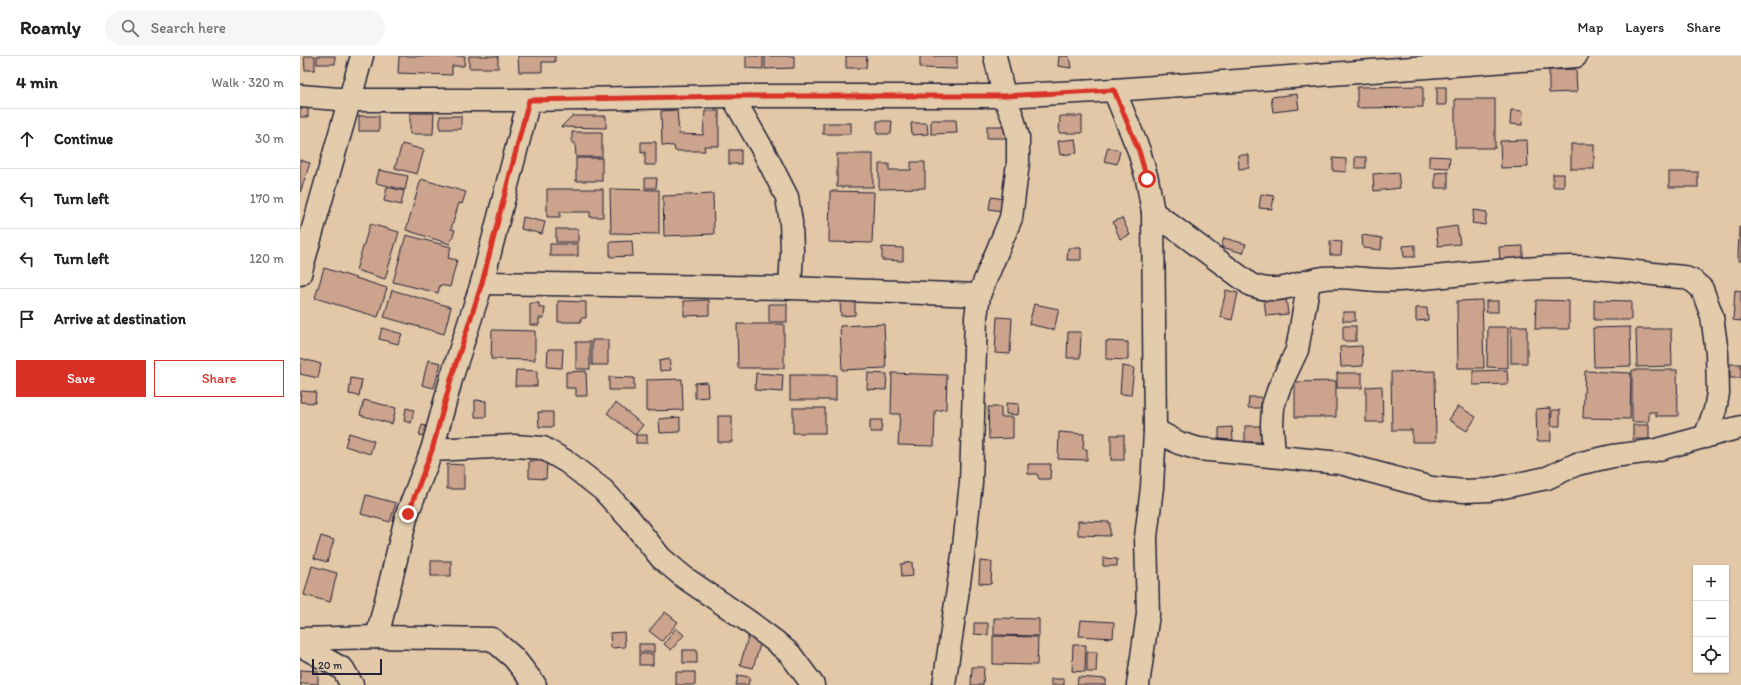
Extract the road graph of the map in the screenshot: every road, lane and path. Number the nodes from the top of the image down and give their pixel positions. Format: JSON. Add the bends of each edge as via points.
{"nodes":[{"id":1,"x":362,"y":56,"type":"edge"},
{"id":2,"x":995,"y":56,"type":"edge"},
{"id":3,"x":1576,"y":56,"type":"edge"},
{"id":4,"x":1114,"y":90,"type":"junction"},
{"id":5,"x":300,"y":96,"type":"edge"},
{"id":6,"x":732,"y":96,"type":"junction"},
{"id":7,"x":1004,"y":96,"type":"junction"},
{"id":8,"x":350,"y":100,"type":"junction"},
{"id":9,"x":529,"y":100,"type":"junction"},
{"id":10,"x":1153,"y":212,"type":"junction"},
{"id":11,"x":300,"y":274,"type":"edge"},
{"id":12,"x":1309,"y":282,"type":"junction"},
{"id":13,"x":482,"y":283,"type":"junction"},
{"id":14,"x":790,"y":288,"type":"junction"},
{"id":15,"x":979,"y":295,"type":"junction"},
{"id":16,"x":1741,"y":427,"type":"edge"},
{"id":17,"x":1155,"y":430,"type":"junction"},
{"id":18,"x":1705,"y":437,"type":"junction"},
{"id":19,"x":432,"y":450,"type":"junction"},
{"id":20,"x":1274,"y":456,"type":"junction"},
{"id":21,"x":377,"y":637,"type":"junction"},
{"id":22,"x":300,"y":639,"type":"edge"},
{"id":23,"x":300,"y":645,"type":"edge"},
{"id":24,"x":352,"y":685,"type":"edge"},
{"id":25,"x":536,"y":685,"type":"edge"},
{"id":26,"x":813,"y":685,"type":"edge"},
{"id":27,"x":944,"y":685,"type":"edge"},
{"id":28,"x":1138,"y":685,"type":"edge"}],
"edges":[{"from":1,"to":8,"type":"street"},
{"from":2,"to":7,"type":"street"},
{"from":3,"to":4,"type":"street"},
{"from":4,"to":7,"type":"street"},
{"from":4,"to":10,"type":"street","via":[[1139,151]]},
{"from":5,"to":8,"type":"street"},
{"from":6,"to":7,"type":"street"},
{"from":6,"to":9,"type":"street"},
{"from":6,"to":14,"type":"street","via":[[787,197],[792,251]]},
{"from":7,"to":15,"type":"street","via":[[1014,118],[1018,137],[1018,163],[1011,218]]},
{"from":8,"to":9,"type":"street"},
{"from":8,"to":11,"type":"street"},
{"from":9,"to":13,"type":"street"},
{"from":10,"to":12,"type":"street","via":[[1251,285],[1273,290]]},
{"from":10,"to":17,"type":"street"},
{"from":12,"to":18,"type":"street","via":[[1324,278],[1395,280],[1460,273],[1571,267],[1683,277],[1694,281],[1702,289],[1712,316],[1717,353],[1718,393]]},
{"from":12,"to":20,"type":"street","via":[[1297,350],[1273,406]]},
{"from":13,"to":14,"type":"street"},
{"from":13,"to":19,"type":"street","via":[[452,376]]},
{"from":14,"to":15,"type":"street"},
{"from":15,"to":27,"type":"street","via":[[976,317],[971,483]]},
{"from":16,"to":18,"type":"street"},
{"from":17,"to":20,"type":"street","via":[[1179,443],[1199,449]]},
{"from":17,"to":28,"type":"street","via":[[1146,537],[1148,614]]},
{"from":18,"to":20,"type":"street","via":[[1577,464],[1547,478],[1489,490],[1432,488],[1340,462]]},
{"from":19,"to":21,"type":"street","via":[[408,514]]},
{"from":19,"to":26,"type":"street","via":[[514,446],[543,448],[567,462],[602,490],[629,518],[661,558],[776,642],[790,654]]},
{"from":21,"to":22,"type":"street"},
{"from":21,"to":25,"type":"street","via":[[492,639],[514,658]]},
{"from":23,"to":24,"type":"street","via":[[343,669]]}]}
